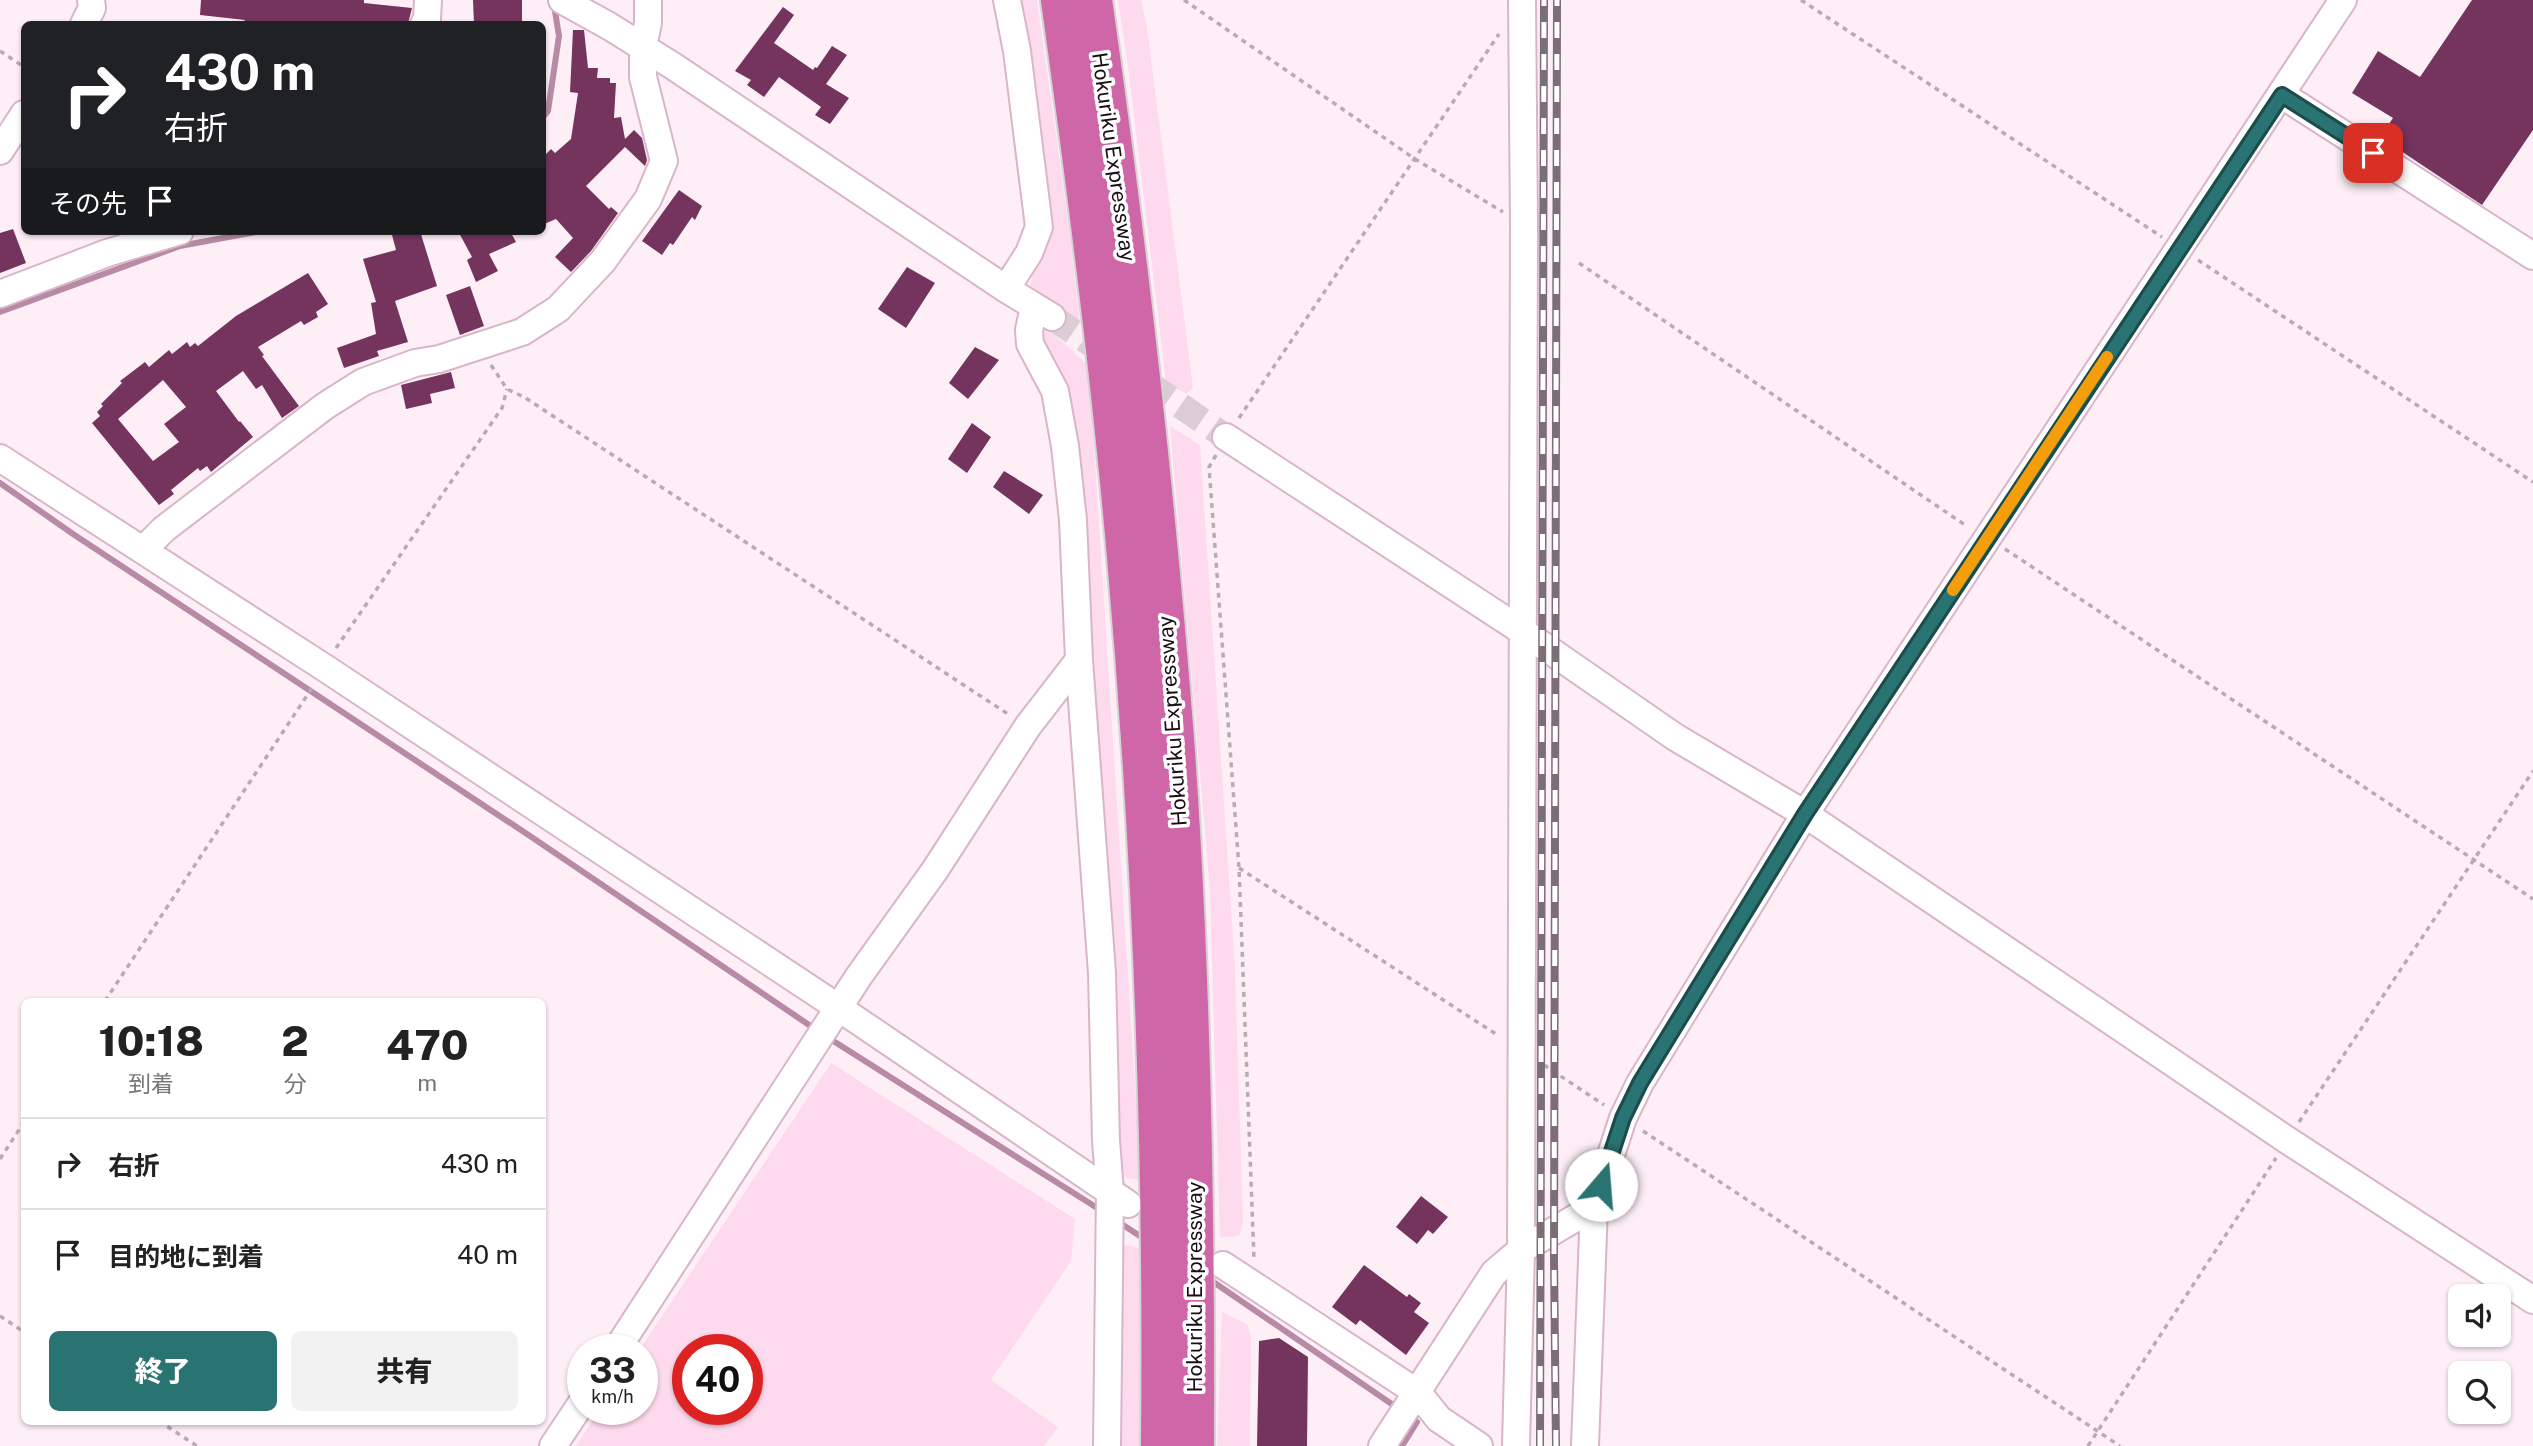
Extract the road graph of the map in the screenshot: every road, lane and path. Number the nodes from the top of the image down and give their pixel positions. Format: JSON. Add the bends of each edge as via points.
{"nodes":[{"id":1,"x":91,"y":0,"type":"edge"},
{"id":2,"x":428,"y":0,"type":"edge"},
{"id":3,"x":562,"y":0,"type":"edge"},
{"id":4,"x":648,"y":0,"type":"edge"},
{"id":5,"x":1007,"y":0,"type":"edge"},
{"id":6,"x":1060,"y":0,"type":"edge"},
{"id":7,"x":1093,"y":0,"type":"edge"},
{"id":8,"x":1184,"y":0,"type":"edge"},
{"id":9,"x":1522,"y":0,"type":"edge"},
{"id":10,"x":1801,"y":0,"type":"edge"},
{"id":11,"x":2343,"y":0,"type":"edge"},
{"id":12,"x":86,"y":21,"type":"edge"},
{"id":13,"x":426,"y":21,"type":"edge"},
{"id":14,"x":643,"y":46,"type":"junction"},
{"id":15,"x":0,"y":51,"type":"edge"},
{"id":16,"x":21,"y":65,"type":"edge"},
{"id":17,"x":2282,"y":95,"type":"junction"},
{"id":18,"x":21,"y":119,"type":"edge"},
{"id":19,"x":0,"y":152,"type":"edge"},
{"id":20,"x":1415,"y":159,"type":"junction"},
{"id":21,"x":1524,"y":226,"type":"junction"},
{"id":22,"x":167,"y":235,"type":"edge"},
{"id":23,"x":2180,"y":248,"type":"junction"},
{"id":24,"x":2533,"y":256,"type":"edge"},
{"id":25,"x":1578,"y":263,"type":"dead end"},
{"id":26,"x":1006,"y":289,"type":"junction"},
{"id":27,"x":0,"y":294,"type":"edge"},
{"id":28,"x":478,"y":346,"type":"junction"},
{"id":29,"x":507,"y":388,"type":"junction"},
{"id":30,"x":1226,"y":437,"type":"junction"},
{"id":31,"x":0,"y":458,"type":"edge"},
{"id":32,"x":2533,"y":482,"type":"edge"},
{"id":33,"x":1987,"y":539,"type":"junction"},
{"id":34,"x":143,"y":550,"type":"junction"},
{"id":35,"x":1522,"y":631,"type":"junction"},
{"id":36,"x":1079,"y":660,"type":"junction"},
{"id":37,"x":325,"y":668,"type":"junction"},
{"id":38,"x":1028,"y":726,"type":"junction"},
{"id":39,"x":2533,"y":771,"type":"edge"},
{"id":40,"x":1805,"y":814,"type":"junction"},
{"id":41,"x":2474,"y":859,"type":"junction"},
{"id":42,"x":1239,"y":869,"type":"junction"},
{"id":43,"x":2533,"y":899,"type":"edge"},
{"id":44,"x":107,"y":998,"type":"edge"},
{"id":45,"x":839,"y":1009,"type":"junction"},
{"id":46,"x":1520,"y":1049,"type":"junction"},
{"id":47,"x":1623,"y":1118,"type":"junction"},
{"id":48,"x":21,"y":1127,"type":"edge"},
{"id":49,"x":2287,"y":1140,"type":"junction"},
{"id":50,"x":0,"y":1159,"type":"edge"},
{"id":51,"x":1119,"y":1197,"type":"junction"},
{"id":52,"x":1594,"y":1207,"type":"junction"},
{"id":53,"x":1521,"y":1250,"type":"junction"},
{"id":54,"x":1233,"y":1272,"type":"joint"},
{"id":55,"x":2533,"y":1300,"type":"edge"},
{"id":56,"x":0,"y":1316,"type":"edge"},
{"id":57,"x":21,"y":1330,"type":"edge"},
{"id":58,"x":627,"y":1334,"type":"edge"},
{"id":59,"x":1418,"y":1392,"type":"junction"},
{"id":60,"x":165,"y":1425,"type":"edge"},
{"id":61,"x":567,"y":1425,"type":"edge"},
{"id":62,"x":2098,"y":1431,"type":"junction"},
{"id":63,"x":197,"y":1446,"type":"edge"},
{"id":64,"x":553,"y":1446,"type":"edge"},
{"id":65,"x":1107,"y":1446,"type":"edge"},
{"id":66,"x":1160,"y":1446,"type":"edge"},
{"id":67,"x":1195,"y":1446,"type":"edge"},
{"id":68,"x":1382,"y":1446,"type":"edge"},
{"id":69,"x":1479,"y":1446,"type":"edge"},
{"id":70,"x":1516,"y":1446,"type":"edge"},
{"id":71,"x":1584,"y":1446,"type":"edge"},
{"id":72,"x":2088,"y":1446,"type":"edge"},
{"id":73,"x":2120,"y":1446,"type":"edge"}],
"edges":[{"from":1,"to":12,"type":"street"},
{"from":2,"to":13,"type":"street"},
{"from":3,"to":14,"type":"street"},
{"from":4,"to":14,"type":"street"},
{"from":5,"to":26,"type":"street","via":[[1039,228]]},
{"from":6,"to":66,"type":"highway","name":"Hokuriku Expressway","via":[[1104,343],[1140,737],[1159,1108]]},
{"from":7,"to":67,"type":"highway","name":"Hokuriku Expressway","via":[[1140,355],[1175,742],[1193,1111]]},
{"from":8,"to":20,"type":"path"},
{"from":9,"to":20,"type":"path"},
{"from":9,"to":21,"type":"street"},
{"from":10,"to":23,"type":"path"},
{"from":11,"to":17,"type":"street"},
{"from":14,"to":26,"type":"street"},
{"from":14,"to":28,"type":"street","via":[[643,77],[664,161],[648,199],[603,261],[558,309],[523,332]]},
{"from":15,"to":16,"type":"path"},
{"from":17,"to":23,"type":"street"},
{"from":17,"to":24,"type":"street"},
{"from":18,"to":19,"type":"street"},
{"from":20,"to":21,"type":"path"},
{"from":20,"to":30,"type":"path"},
{"from":21,"to":35,"type":"street"},
{"from":22,"to":27,"type":"street"},
{"from":23,"to":32,"type":"path"},
{"from":23,"to":33,"type":"street"},
{"from":25,"to":33,"type":"path"},
{"from":26,"to":36,"type":"street","via":[[1043,311],[1029,330],[1030,344],[1055,391],[1065,446]]},
{"from":28,"to":29,"type":"path"},
{"from":28,"to":34,"type":"street","via":[[363,382],[325,406]]},
{"from":29,"to":37,"type":"path","via":[[502,408]]},
{"from":29,"to":38,"type":"path"},
{"from":30,"to":35,"type":"street"},
{"from":30,"to":42,"type":"path","via":[[1209,467]]},
{"from":31,"to":34,"type":"street"},
{"from":33,"to":40,"type":"street"},
{"from":33,"to":41,"type":"path"},
{"from":34,"to":37,"type":"street"},
{"from":35,"to":40,"type":"street","via":[[1675,737]]},
{"from":35,"to":46,"type":"street"},
{"from":36,"to":38,"type":"street"},
{"from":36,"to":51,"type":"street","via":[[1102,973],[1106,1141]]},
{"from":37,"to":44,"type":"path"},
{"from":37,"to":45,"type":"street"},
{"from":38,"to":45,"type":"street"},
{"from":39,"to":41,"type":"path"},
{"from":40,"to":47,"type":"street"},
{"from":40,"to":49,"type":"street"},
{"from":41,"to":43,"type":"path"},
{"from":41,"to":49,"type":"path"},
{"from":42,"to":46,"type":"path"},
{"from":42,"to":54,"type":"path","via":[[1254,1261]]},
{"from":45,"to":51,"type":"street"},
{"from":45,"to":58,"type":"street"},
{"from":46,"to":47,"type":"path"},
{"from":46,"to":53,"type":"street"},
{"from":47,"to":52,"type":"street"},
{"from":47,"to":62,"type":"path"},
{"from":48,"to":50,"type":"path"},
{"from":49,"to":55,"type":"street"},
{"from":49,"to":62,"type":"path"},
{"from":51,"to":65,"type":"street"},
{"from":52,"to":53,"type":"street"},
{"from":52,"to":71,"type":"street"},
{"from":53,"to":59,"type":"street","via":[[1494,1273]]},
{"from":53,"to":70,"type":"street"},
{"from":54,"to":59,"type":"street"},
{"from":56,"to":57,"type":"path"},
{"from":59,"to":68,"type":"street"},
{"from":59,"to":69,"type":"street","via":[[1440,1419]]},
{"from":60,"to":63,"type":"path"},
{"from":61,"to":64,"type":"street"},
{"from":62,"to":72,"type":"path"},
{"from":62,"to":73,"type":"path"}]}
